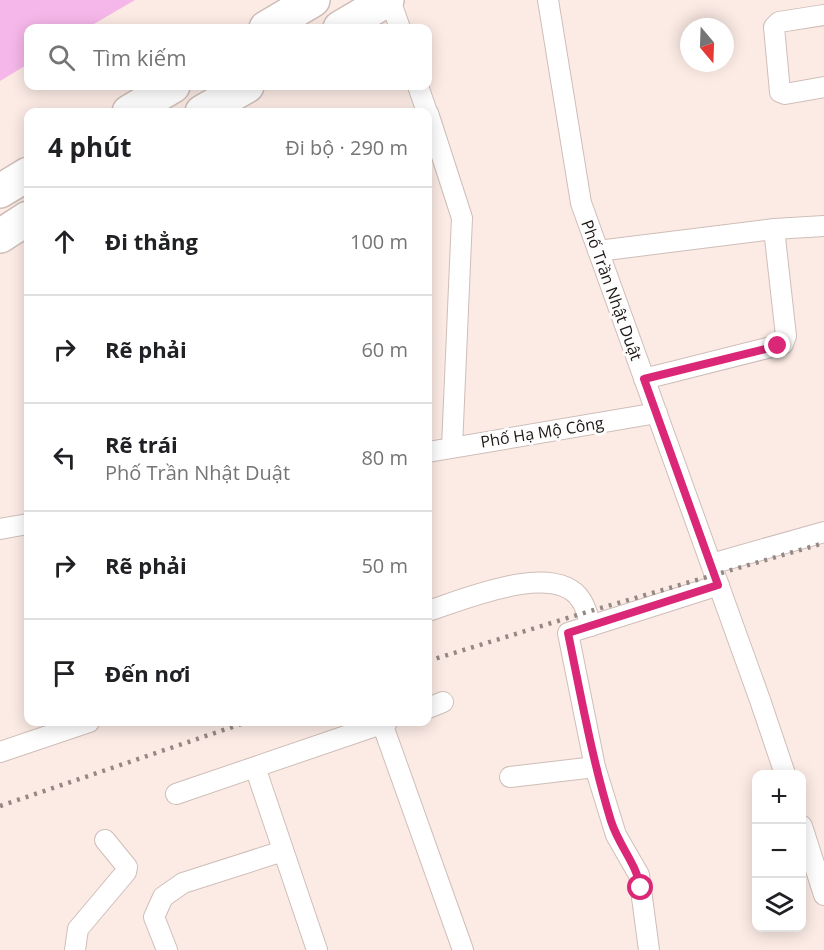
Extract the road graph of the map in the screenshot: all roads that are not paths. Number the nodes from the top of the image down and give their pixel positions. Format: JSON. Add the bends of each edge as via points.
{"nodes":[{"id":1,"x":312,"y":0,"type":"edge"},
{"id":2,"x":389,"y":0,"type":"edge"},
{"id":3,"x":548,"y":0,"type":"edge"},
{"id":4,"x":824,"y":15,"type":"edge"},
{"id":5,"x":273,"y":24,"type":"edge"},
{"id":6,"x":347,"y":24,"type":"edge"},
{"id":7,"x":398,"y":24,"type":"edge"},
{"id":8,"x":824,"y":87,"type":"edge"},
{"id":9,"x":166,"y":90,"type":"edge"},
{"id":10,"x":240,"y":90,"type":"edge"},
{"id":11,"x":419,"y":90,"type":"edge"},
{"id":12,"x":136,"y":108,"type":"edge"},
{"id":13,"x":209,"y":108,"type":"edge"},
{"id":14,"x":425,"y":108,"type":"edge"},
{"id":15,"x":432,"y":128,"type":"edge"},
{"id":16,"x":24,"y":176,"type":"edge"},
{"id":17,"x":0,"y":191,"type":"edge"},
{"id":18,"x":24,"y":221,"type":"edge"},
{"id":19,"x":824,"y":226,"type":"edge"},
{"id":20,"x":774,"y":229,"type":"junction"},
{"id":21,"x":0,"y":236,"type":"edge"},
{"id":22,"x":598,"y":251,"type":"junction"},
{"id":23,"x":644,"y":379,"type":"junction"},
{"id":24,"x":657,"y":414,"type":"junction"},
{"id":25,"x":452,"y":447,"type":"junction"},
{"id":26,"x":432,"y":451,"type":"edge"},
{"id":27,"x":24,"y":525,"type":"edge"},
{"id":28,"x":0,"y":529,"type":"edge"},
{"id":29,"x":824,"y":532,"type":"edge"},
{"id":30,"x":711,"y":564,"type":"junction"},
{"id":31,"x":718,"y":585,"type":"junction"},
{"id":32,"x":432,"y":610,"type":"edge"},
{"id":33,"x":591,"y":626,"type":"junction"},
{"id":34,"x":77,"y":726,"type":"edge"},
{"id":35,"x":373,"y":726,"type":"edge"},
{"id":36,"x":385,"y":726,"type":"edge"},
{"id":37,"x":0,"y":752,"type":"edge"},
{"id":38,"x":595,"y":766,"type":"junction"},
{"id":39,"x":255,"y":767,"type":"junction"},
{"id":40,"x":783,"y":770,"type":"edge"},
{"id":41,"x":510,"y":777,"type":"dead end"},
{"id":42,"x":176,"y":794,"type":"dead end"},
{"id":43,"x":105,"y":840,"type":"dead end"},
{"id":44,"x":806,"y":841,"type":"edge"},
{"id":45,"x":283,"y":851,"type":"junction"},
{"id":46,"x":824,"y":895,"type":"edge"},
{"id":47,"x":75,"y":950,"type":"edge"},
{"id":48,"x":166,"y":950,"type":"edge"},
{"id":49,"x":317,"y":950,"type":"edge"},
{"id":50,"x":463,"y":950,"type":"edge"},
{"id":51,"x":649,"y":950,"type":"edge"}],
"edges":[{"from":1,"to":5,"type":"highway"},
{"from":2,"to":6,"type":"highway"},
{"from":2,"to":7,"type":"street"},
{"from":3,"to":22,"type":"street","name":"Phố Trần Nhật Duật","via":[[580,203]]},
{"from":4,"to":8,"type":"street","via":[[779,22],[774,27],[780,92]]},
{"from":9,"to":12,"type":"highway"},
{"from":10,"to":13,"type":"highway"},
{"from":11,"to":14,"type":"street"},
{"from":15,"to":25,"type":"street","via":[[462,218]]},
{"from":16,"to":17,"type":"highway"},
{"from":18,"to":21,"type":"highway"},
{"from":19,"to":20,"type":"street"},
{"from":20,"to":22,"type":"street"},
{"from":20,"to":23,"type":"street","via":[[786,336],[783,344]]},
{"from":22,"to":23,"type":"street","name":"Phố Trần Nhật Duật"},
{"from":23,"to":24,"type":"street","name":"Phố Trần Nhật Duật"},
{"from":24,"to":25,"type":"street","name":"Phố Hạ Mộ Công"},
{"from":24,"to":30,"type":"street","name":"Phố Trần Nhật Duật"},
{"from":25,"to":26,"type":"street","name":"Phố Hạ Mộ Công"},
{"from":27,"to":28,"type":"street"},
{"from":29,"to":30,"type":"street"},
{"from":30,"to":31,"type":"street","name":"Phố Trần Nhật Duật"},
{"from":31,"to":33,"type":"street"},
{"from":31,"to":40,"type":"street","name":"Phố Trần Nhật Duật"},
{"from":32,"to":33,"type":"street","via":[[513,585],[553,583],[570,589],[580,598]]},
{"from":33,"to":38,"type":"street","via":[[568,633]]},
{"from":34,"to":37,"type":"street"},
{"from":35,"to":39,"type":"street"},
{"from":36,"to":50,"type":"street"},
{"from":38,"to":41,"type":"street"},
{"from":38,"to":51,"type":"street","via":[[616,835],[639,875]]},
{"from":39,"to":42,"type":"street"},
{"from":39,"to":45,"type":"street"},
{"from":43,"to":47,"type":"street","via":[[127,867],[126,872],[78,929]]},
{"from":44,"to":46,"type":"street"},
{"from":45,"to":48,"type":"street","via":[[183,883],[163,897],[154,917]]},
{"from":45,"to":49,"type":"street"}]}
